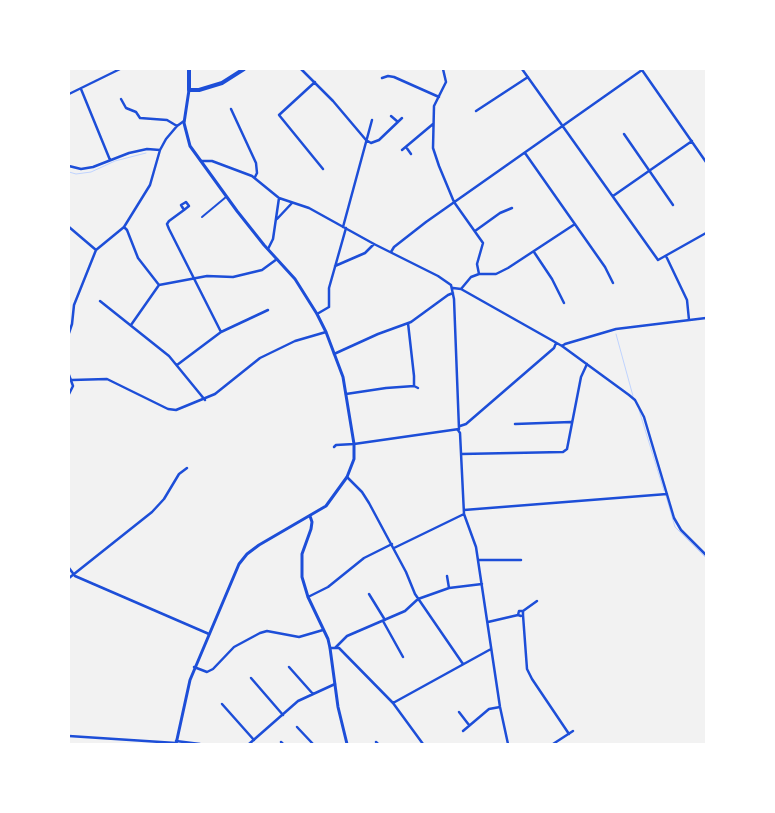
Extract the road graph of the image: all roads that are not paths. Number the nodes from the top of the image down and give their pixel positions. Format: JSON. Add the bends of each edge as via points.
{"nodes":[{"id":1,"x":120,"y":69,"type":"edge"},
{"id":2,"x":189,"y":69,"type":"edge"},
{"id":3,"x":244,"y":69,"type":"edge"},
{"id":4,"x":301,"y":69,"type":"edge"},
{"id":5,"x":443,"y":69,"type":"edge"},
{"id":6,"x":528,"y":69,"type":"edge"},
{"id":7,"x":642,"y":69,"type":"edge"},
{"id":8,"x":523,"y":70,"type":"edge"},
{"id":9,"x":528,"y":77,"type":"junction"},
{"id":10,"x":382,"y":78,"type":"dead end"},
{"id":11,"x":315,"y":82,"type":"junction"},
{"id":12,"x":81,"y":89,"type":"junction"},
{"id":13,"x":189,"y":90,"type":"junction"},
{"id":14,"x":69,"y":94,"type":"edge"},
{"id":15,"x":439,"y":97,"type":"junction"},
{"id":16,"x":120,"y":99,"type":"dead end"},
{"id":17,"x":231,"y":109,"type":"dead end"},
{"id":18,"x":274,"y":110,"type":"dead end"},
{"id":19,"x":476,"y":111,"type":"dead end"},
{"id":20,"x":278,"y":115,"type":"junction"},
{"id":21,"x":392,"y":116,"type":"dead end"},
{"id":22,"x":402,"y":118,"type":"dead end"},
{"id":23,"x":372,"y":120,"type":"dead end"},
{"id":24,"x":184,"y":121,"type":"junction"},
{"id":25,"x":398,"y":122,"type":"junction"},
{"id":26,"x":433,"y":124,"type":"junction"},
{"id":27,"x":177,"y":126,"type":"junction"},
{"id":28,"x":562,"y":127,"type":"junction"},
{"id":29,"x":624,"y":134,"type":"dead end"},
{"id":30,"x":366,"y":140,"type":"junction"},
{"id":31,"x":692,"y":141,"type":"junction"},
{"id":32,"x":406,"y":147,"type":"junction"},
{"id":33,"x":160,"y":150,"type":"junction"},
{"id":34,"x":402,"y":150,"type":"dead end"},
{"id":35,"x":525,"y":153,"type":"junction"},
{"id":36,"x":411,"y":154,"type":"dead end"},
{"id":37,"x":110,"y":160,"type":"junction"},
{"id":38,"x":201,"y":160,"type":"junction"},
{"id":39,"x":706,"y":162,"type":"edge"},
{"id":40,"x":69,"y":166,"type":"edge"},
{"id":41,"x":323,"y":169,"type":"dead end"},
{"id":42,"x":650,"y":171,"type":"junction"},
{"id":43,"x":255,"y":178,"type":"junction"},
{"id":44,"x":613,"y":196,"type":"junction"},
{"id":45,"x":226,"y":197,"type":"junction"},
{"id":46,"x":279,"y":198,"type":"junction"},
{"id":47,"x":292,"y":202,"type":"junction"},
{"id":48,"x":454,"y":202,"type":"junction"},
{"id":49,"x":673,"y":205,"type":"dead end"},
{"id":50,"x":512,"y":208,"type":"dead end"},
{"id":51,"x":184,"y":210,"type":"dead end"},
{"id":52,"x":202,"y":216,"type":"dead end"},
{"id":53,"x":276,"y":220,"type":"junction"},
{"id":54,"x":576,"y":224,"type":"junction"},
{"id":55,"x":69,"y":226,"type":"edge"},
{"id":56,"x":124,"y":227,"type":"junction"},
{"id":57,"x":345,"y":228,"type":"junction"},
{"id":58,"x":475,"y":231,"type":"junction"},
{"id":59,"x":706,"y":233,"type":"edge"},
{"id":60,"x":374,"y":244,"type":"junction"},
{"id":61,"x":268,"y":249,"type":"junction"},
{"id":62,"x":96,"y":250,"type":"junction"},
{"id":63,"x":391,"y":252,"type":"junction"},
{"id":64,"x":534,"y":252,"type":"junction"},
{"id":65,"x":666,"y":256,"type":"junction"},
{"id":66,"x":277,"y":260,"type":"junction"},
{"id":67,"x":336,"y":266,"type":"junction"},
{"id":68,"x":479,"y":274,"type":"junction"},
{"id":69,"x":194,"y":278,"type":"junction"},
{"id":70,"x":613,"y":284,"type":"dead end"},
{"id":71,"x":159,"y":286,"type":"junction"},
{"id":72,"x":453,"y":288,"type":"junction"},
{"id":73,"x":461,"y":289,"type":"junction"},
{"id":74,"x":454,"y":294,"type":"junction"},
{"id":75,"x":100,"y":301,"type":"dead end"},
{"id":76,"x":564,"y":303,"type":"dead end"},
{"id":77,"x":268,"y":310,"type":"dead end"},
{"id":78,"x":317,"y":314,"type":"junction"},
{"id":79,"x":706,"y":318,"type":"edge"},
{"id":80,"x":689,"y":320,"type":"junction"},
{"id":81,"x":408,"y":323,"type":"junction"},
{"id":82,"x":131,"y":325,"type":"junction"},
{"id":83,"x":221,"y":332,"type":"junction"},
{"id":84,"x":326,"y":332,"type":"junction"},
{"id":85,"x":69,"y":333,"type":"edge"},
{"id":86,"x":556,"y":343,"type":"junction"},
{"id":87,"x":562,"y":346,"type":"junction"},
{"id":88,"x":334,"y":354,"type":"junction"},
{"id":89,"x":587,"y":364,"type":"junction"},
{"id":90,"x":178,"y":365,"type":"junction"},
{"id":91,"x":69,"y":375,"type":"edge"},
{"id":92,"x":72,"y":380,"type":"junction"},
{"id":93,"x":414,"y":386,"type":"junction"},
{"id":94,"x":418,"y":388,"type":"dead end"},
{"id":95,"x":69,"y":394,"type":"edge"},
{"id":96,"x":346,"y":394,"type":"junction"},
{"id":97,"x":205,"y":400,"type":"junction"},
{"id":98,"x":572,"y":422,"type":"junction"},
{"id":99,"x":515,"y":424,"type":"dead end"},
{"id":100,"x":459,"y":428,"type":"junction"},
{"id":101,"x":354,"y":444,"type":"junction"},
{"id":102,"x":334,"y":447,"type":"dead end"},
{"id":103,"x":461,"y":454,"type":"junction"},
{"id":104,"x":187,"y":468,"type":"dead end"},
{"id":105,"x":347,"y":477,"type":"junction"},
{"id":106,"x":667,"y":494,"type":"junction"},
{"id":107,"x":464,"y":512,"type":"junction"},
{"id":108,"x":310,"y":516,"type":"junction"},
{"id":109,"x":392,"y":544,"type":"junction"},
{"id":110,"x":394,"y":548,"type":"junction"},
{"id":111,"x":706,"y":555,"type":"edge"},
{"id":112,"x":478,"y":560,"type":"junction"},
{"id":113,"x":522,"y":560,"type":"dead end"},
{"id":114,"x":69,"y":568,"type":"edge"},
{"id":115,"x":74,"y":574,"type":"junction"},
{"id":116,"x":447,"y":576,"type":"dead end"},
{"id":117,"x":69,"y":578,"type":"edge"},
{"id":118,"x":482,"y":584,"type":"junction"},
{"id":119,"x":449,"y":588,"type":"junction"},
{"id":120,"x":369,"y":594,"type":"dead end"},
{"id":121,"x":308,"y":597,"type":"junction"},
{"id":122,"x":418,"y":599,"type":"junction"},
{"id":123,"x":537,"y":601,"type":"dead end"},
{"id":124,"x":523,"y":611,"type":"junction"},
{"id":125,"x":518,"y":615,"type":"junction"},
{"id":126,"x":523,"y":616,"type":"junction"},
{"id":127,"x":384,"y":621,"type":"junction"},
{"id":128,"x":488,"y":622,"type":"junction"},
{"id":129,"x":324,"y":630,"type":"junction"},
{"id":130,"x":209,"y":634,"type":"junction"},
{"id":131,"x":330,"y":648,"type":"junction"},
{"id":132,"x":336,"y":648,"type":"junction"},
{"id":133,"x":491,"y":649,"type":"junction"},
{"id":134,"x":403,"y":657,"type":"dead end"},
{"id":135,"x":463,"y":664,"type":"junction"},
{"id":136,"x":194,"y":667,"type":"junction"},
{"id":137,"x":289,"y":667,"type":"dead end"},
{"id":138,"x":251,"y":678,"type":"dead end"},
{"id":139,"x":335,"y":684,"type":"junction"},
{"id":140,"x":313,"y":694,"type":"junction"},
{"id":141,"x":393,"y":703,"type":"junction"},
{"id":142,"x":222,"y":704,"type":"dead end"},
{"id":143,"x":500,"y":707,"type":"junction"},
{"id":144,"x":459,"y":712,"type":"dead end"},
{"id":145,"x":283,"y":714,"type":"junction"},
{"id":146,"x":469,"y":725,"type":"junction"},
{"id":147,"x":298,"y":727,"type":"dead end"},
{"id":148,"x":462,"y":731,"type":"dead end"},
{"id":149,"x":574,"y":731,"type":"dead end"},
{"id":150,"x":569,"y":734,"type":"junction"},
{"id":151,"x":69,"y":736,"type":"edge"},
{"id":152,"x":254,"y":740,"type":"junction"},
{"id":153,"x":176,"y":743,"type":"edge"},
{"id":154,"x":200,"y":744,"type":"edge"},
{"id":155,"x":249,"y":744,"type":"edge"},
{"id":156,"x":314,"y":744,"type":"edge"},
{"id":157,"x":347,"y":744,"type":"edge"},
{"id":158,"x":423,"y":744,"type":"edge"},
{"id":159,"x":508,"y":744,"type":"edge"},
{"id":160,"x":553,"y":744,"type":"edge"}],
"edges":[{"from":1,"to":12,"type":"street"},
{"from":2,"to":13,"type":"main road"},
{"from":3,"to":13,"type":"main road","via":[[222,83]]},
{"from":4,"to":11,"type":"street"},
{"from":5,"to":15,"type":"street","via":[[446,82]]},
{"from":6,"to":8,"type":"street"},
{"from":7,"to":28,"type":"street"},
{"from":7,"to":31,"type":"street"},
{"from":8,"to":9,"type":"street"},
{"from":9,"to":19,"type":"street"},
{"from":9,"to":28,"type":"street"},
{"from":10,"to":15,"type":"street","via":[[394,77]]},
{"from":11,"to":20,"type":"street"},
{"from":11,"to":30,"type":"street"},
{"from":12,"to":14,"type":"street"},
{"from":12,"to":37,"type":"street"},
{"from":13,"to":24,"type":"street"},
{"from":15,"to":26,"type":"street","via":[[434,106]]},
{"from":16,"to":27,"type":"street","via":[[140,118],[167,120]]},
{"from":17,"to":43,"type":"street","via":[[256,163]]},
{"from":18,"to":20,"type":"street"},
{"from":20,"to":41,"type":"street"},
{"from":21,"to":25,"type":"street"},
{"from":22,"to":25,"type":"street"},
{"from":23,"to":30,"type":"street"},
{"from":24,"to":27,"type":"street"},
{"from":24,"to":38,"type":"street","via":[[188,142]]},
{"from":25,"to":30,"type":"street","via":[[376,143]]},
{"from":26,"to":32,"type":"street"},
{"from":26,"to":48,"type":"street","via":[[434,152]]},
{"from":27,"to":33,"type":"street"},
{"from":28,"to":35,"type":"street"},
{"from":28,"to":44,"type":"street"},
{"from":29,"to":42,"type":"street"},
{"from":30,"to":57,"type":"street"},
{"from":31,"to":39,"type":"street"},
{"from":31,"to":42,"type":"street"},
{"from":32,"to":34,"type":"street"},
{"from":32,"to":36,"type":"street"},
{"from":33,"to":37,"type":"street","via":[[147,149]]},
{"from":33,"to":56,"type":"street","via":[[150,185]]},
{"from":35,"to":48,"type":"street"},
{"from":35,"to":54,"type":"street"},
{"from":37,"to":40,"type":"street","via":[[81,169]]},
{"from":38,"to":43,"type":"street"},
{"from":38,"to":45,"type":"street"},
{"from":42,"to":44,"type":"street"},
{"from":42,"to":49,"type":"street"},
{"from":43,"to":46,"type":"street"},
{"from":44,"to":65,"type":"street","via":[[656,258]]},
{"from":45,"to":52,"type":"street"},
{"from":45,"to":61,"type":"street"},
{"from":46,"to":47,"type":"street"},
{"from":46,"to":53,"type":"street"},
{"from":47,"to":53,"type":"street"},
{"from":47,"to":57,"type":"street"},
{"from":48,"to":58,"type":"street"},
{"from":48,"to":63,"type":"street"},
{"from":50,"to":58,"type":"street"},
{"from":51,"to":69,"type":"street","via":[[167,224]]},
{"from":53,"to":61,"type":"street","via":[[273,241]]},
{"from":54,"to":64,"type":"street"},
{"from":54,"to":70,"type":"street"},
{"from":55,"to":62,"type":"street"},
{"from":56,"to":62,"type":"street"},
{"from":56,"to":71,"type":"street","via":[[138,258]]},
{"from":57,"to":60,"type":"street"},
{"from":57,"to":67,"type":"street"},
{"from":58,"to":68,"type":"street","via":[[483,243],[477,264]]},
{"from":59,"to":65,"type":"street"},
{"from":60,"to":63,"type":"street"},
{"from":60,"to":67,"type":"street","via":[[365,253]]},
{"from":61,"to":66,"type":"street"},
{"from":62,"to":85,"type":"street","via":[[77,298]]},
{"from":63,"to":72,"type":"street","via":[[448,281]]},
{"from":64,"to":68,"type":"street","via":[[496,274]]},
{"from":64,"to":76,"type":"street"},
{"from":65,"to":80,"type":"street","via":[[687,300]]},
{"from":66,"to":69,"type":"street","via":[[262,270],[233,277]]},
{"from":66,"to":78,"type":"street","via":[[295,279]]},
{"from":67,"to":78,"type":"street","via":[[329,288],[329,307]]},
{"from":68,"to":73,"type":"street","via":[[471,277]]},
{"from":69,"to":71,"type":"street"},
{"from":69,"to":83,"type":"street"},
{"from":71,"to":82,"type":"street"},
{"from":72,"to":73,"type":"street"},
{"from":72,"to":74,"type":"street"},
{"from":73,"to":86,"type":"street"},
{"from":74,"to":81,"type":"street"},
{"from":74,"to":100,"type":"street"},
{"from":75,"to":82,"type":"street"},
{"from":77,"to":83,"type":"street"},
{"from":78,"to":84,"type":"street"},
{"from":79,"to":80,"type":"street"},
{"from":80,"to":87,"type":"street","via":[[612,330]]},
{"from":81,"to":88,"type":"street"},
{"from":81,"to":93,"type":"street"},
{"from":82,"to":90,"type":"street"},
{"from":83,"to":90,"type":"street"},
{"from":84,"to":88,"type":"street"},
{"from":84,"to":97,"type":"street","via":[[295,341],[260,358]]},
{"from":86,"to":87,"type":"street"},
{"from":86,"to":100,"type":"street"},
{"from":87,"to":89,"type":"street"},
{"from":88,"to":96,"type":"street"},
{"from":89,"to":98,"type":"street","via":[[580,377]]},
{"from":89,"to":106,"type":"street","via":[[629,395],[640,408]]},
{"from":90,"to":97,"type":"street"},
{"from":91,"to":92,"type":"street"},
{"from":92,"to":95,"type":"street"},
{"from":92,"to":97,"type":"street","via":[[107,379],[174,410]]},
{"from":93,"to":94,"type":"street"},
{"from":93,"to":96,"type":"street"},
{"from":96,"to":101,"type":"street"},
{"from":98,"to":99,"type":"street"},
{"from":98,"to":103,"type":"street","via":[[567,449],[563,452]]},
{"from":100,"to":101,"type":"street"},
{"from":100,"to":103,"type":"street"},
{"from":101,"to":102,"type":"street"},
{"from":101,"to":105,"type":"street","via":[[353,461]]},
{"from":103,"to":107,"type":"street"},
{"from":104,"to":115,"type":"street","via":[[179,474],[152,512]]},
{"from":105,"to":108,"type":"street","via":[[326,506]]},
{"from":105,"to":109,"type":"street","via":[[365,497]]},
{"from":106,"to":107,"type":"street"},
{"from":106,"to":111,"type":"street","via":[[681,530]]},
{"from":107,"to":110,"type":"street"},
{"from":107,"to":112,"type":"street"},
{"from":108,"to":121,"type":"street","via":[[311,529],[301,558]]},
{"from":108,"to":130,"type":"street","via":[[259,545],[243,559],[235,570]]},
{"from":109,"to":110,"type":"street"},
{"from":109,"to":121,"type":"street","via":[[364,558],[328,587]]},
{"from":110,"to":122,"type":"street"},
{"from":112,"to":113,"type":"street"},
{"from":112,"to":118,"type":"street"},
{"from":114,"to":115,"type":"street"},
{"from":115,"to":117,"type":"street"},
{"from":115,"to":130,"type":"street"},
{"from":116,"to":119,"type":"street"},
{"from":118,"to":119,"type":"street"},
{"from":118,"to":128,"type":"street"},
{"from":119,"to":122,"type":"street"},
{"from":120,"to":127,"type":"street"},
{"from":121,"to":129,"type":"street"},
{"from":122,"to":127,"type":"street","via":[[405,611]]},
{"from":122,"to":135,"type":"street"},
{"from":123,"to":124,"type":"street"},
{"from":124,"to":125,"type":"street"},
{"from":124,"to":126,"type":"street"},
{"from":125,"to":126,"type":"street"},
{"from":125,"to":128,"type":"street"},
{"from":126,"to":150,"type":"street","via":[[527,669]]},
{"from":127,"to":132,"type":"street","via":[[348,636]]},
{"from":127,"to":134,"type":"street"},
{"from":128,"to":133,"type":"street"},
{"from":129,"to":131,"type":"street"},
{"from":129,"to":136,"type":"street","via":[[298,638],[267,631],[234,647],[214,669],[207,672]]},
{"from":130,"to":136,"type":"street"},
{"from":131,"to":132,"type":"street"},
{"from":131,"to":139,"type":"street"},
{"from":132,"to":141,"type":"street"},
{"from":133,"to":135,"type":"street"},
{"from":133,"to":143,"type":"street"},
{"from":135,"to":141,"type":"street"},
{"from":136,"to":153,"type":"street"},
{"from":137,"to":140,"type":"street"},
{"from":138,"to":145,"type":"street"},
{"from":139,"to":140,"type":"street"},
{"from":139,"to":157,"type":"street"},
{"from":140,"to":145,"type":"street"},
{"from":141,"to":158,"type":"street"},
{"from":142,"to":152,"type":"street"},
{"from":143,"to":146,"type":"street","via":[[489,709]]},
{"from":143,"to":159,"type":"street"},
{"from":144,"to":146,"type":"street"},
{"from":145,"to":152,"type":"street"},
{"from":146,"to":148,"type":"street"},
{"from":147,"to":156,"type":"street"},
{"from":149,"to":150,"type":"street"},
{"from":150,"to":160,"type":"street"},
{"from":151,"to":153,"type":"street"},
{"from":152,"to":155,"type":"street"},
{"from":153,"to":154,"type":"street"}]}
